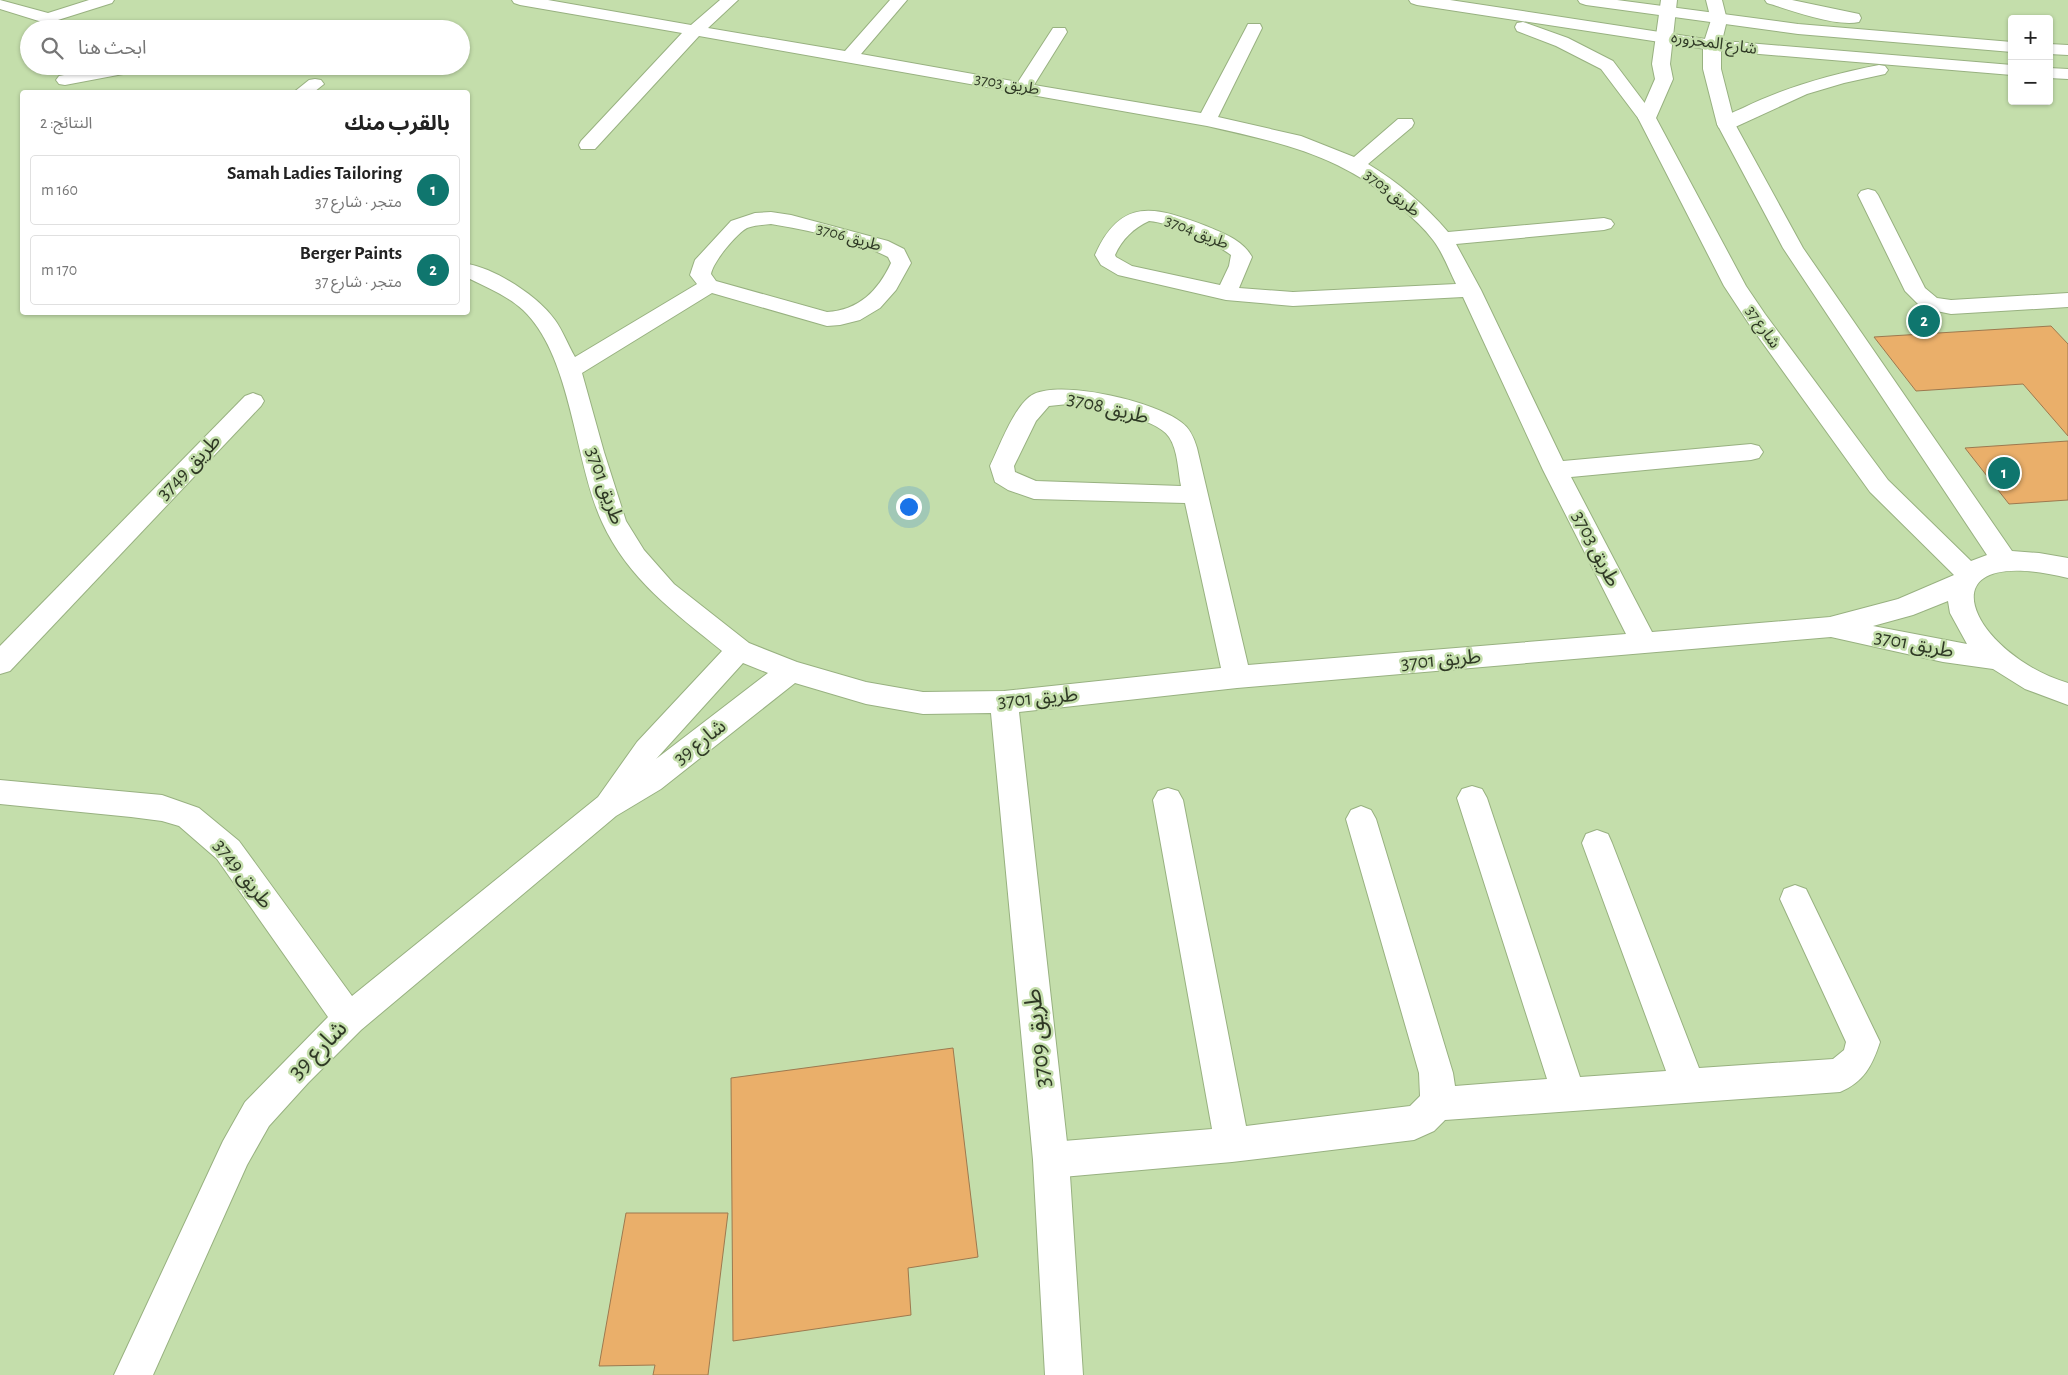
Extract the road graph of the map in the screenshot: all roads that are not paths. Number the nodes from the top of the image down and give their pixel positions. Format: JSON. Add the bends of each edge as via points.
{"nodes":[{"id":1,"x":106,"y":0,"type":"edge"},
{"id":2,"x":730,"y":0,"type":"edge"},
{"id":3,"x":899,"y":0,"type":"edge"},
{"id":4,"x":1586,"y":0,"type":"edge"},
{"id":5,"x":1714,"y":0,"type":"edge"},
{"id":6,"x":1773,"y":0,"type":"edge"},
{"id":7,"x":534,"y":1,"type":"edge"},
{"id":8,"x":1421,"y":1,"type":"edge"},
{"id":9,"x":0,"y":4,"type":"edge"},
{"id":10,"x":1669,"y":6,"type":"edge"},
{"id":11,"x":44,"y":20,"type":"edge"},
{"id":12,"x":59,"y":20,"type":"edge"},
{"id":13,"x":1719,"y":20,"type":"junction"},
{"id":14,"x":1254,"y":28,"type":"dead end"},
{"id":15,"x":696,"y":30,"type":"junction"},
{"id":16,"x":1059,"y":32,"type":"dead end"},
{"id":17,"x":1665,"y":36,"type":"junction"},
{"id":18,"x":1712,"y":45,"type":"junction"},
{"id":19,"x":2008,"y":45,"type":"edge"},
{"id":20,"x":2008,"y":46,"type":"edge"},
{"id":21,"x":2053,"y":49,"type":"edge"},
{"id":22,"x":2068,"y":50,"type":"edge"},
{"id":23,"x":850,"y":56,"type":"junction"},
{"id":24,"x":1915,"y":63,"type":"junction"},
{"id":25,"x":2008,"y":70,"type":"edge"},
{"id":26,"x":2053,"y":73,"type":"edge"},
{"id":27,"x":2068,"y":74,"type":"edge"},
{"id":28,"x":91,"y":75,"type":"edge"},
{"id":29,"x":65,"y":80,"type":"edge"},
{"id":30,"x":1024,"y":87,"type":"junction"},
{"id":31,"x":1647,"y":118,"type":"junction"},
{"id":32,"x":1207,"y":120,"type":"junction"},
{"id":33,"x":1405,"y":124,"type":"dead end"},
{"id":34,"x":1726,"y":124,"type":"junction"},
{"id":35,"x":588,"y":145,"type":"dead end"},
{"id":36,"x":1356,"y":165,"type":"junction"},
{"id":37,"x":1868,"y":195,"type":"dead end"},
{"id":38,"x":1604,"y":224,"type":"dead end"},
{"id":39,"x":1443,"y":240,"type":"junction"},
{"id":40,"x":470,"y":271,"type":"edge"},
{"id":41,"x":710,"y":286,"type":"junction"},
{"id":42,"x":1470,"y":290,"type":"junction"},
{"id":43,"x":1226,"y":293,"type":"junction"},
{"id":44,"x":2068,"y":300,"type":"edge"},
{"id":45,"x":570,"y":370,"type":"junction"},
{"id":46,"x":253,"y":401,"type":"dead end"},
{"id":47,"x":1751,"y":452,"type":"dead end"},
{"id":48,"x":1555,"y":470,"type":"junction"},
{"id":49,"x":1195,"y":495,"type":"junction"},
{"id":50,"x":2004,"y":560,"type":"junction"},
{"id":51,"x":2068,"y":568,"type":"edge"},
{"id":52,"x":1967,"y":579,"type":"junction"},
{"id":53,"x":1830,"y":627,"type":"junction"},
{"id":54,"x":1644,"y":642,"type":"junction"},
{"id":55,"x":739,"y":650,"type":"junction"},
{"id":56,"x":1998,"y":659,"type":"junction"},
{"id":57,"x":0,"y":663,"type":"edge"},
{"id":58,"x":791,"y":671,"type":"junction"},
{"id":59,"x":1237,"y":678,"type":"junction"},
{"id":60,"x":2066,"y":695,"type":"edge"},
{"id":61,"x":1004,"y":702,"type":"junction"},
{"id":62,"x":0,"y":792,"type":"edge"},
{"id":63,"x":1472,"y":798,"type":"dead end"},
{"id":64,"x":1168,"y":800,"type":"dead end"},
{"id":65,"x":606,"y":807,"type":"junction"},
{"id":66,"x":1361,"y":819,"type":"dead end"},
{"id":67,"x":1597,"y":843,"type":"dead end"},
{"id":68,"x":1795,"y":898,"type":"dead end"},
{"id":69,"x":349,"y":1019,"type":"junction"},
{"id":70,"x":1689,"y":1086,"type":"junction"},
{"id":71,"x":1570,"y":1095,"type":"junction"},
{"id":72,"x":1436,"y":1104,"type":"junction"},
{"id":73,"x":1232,"y":1145,"type":"junction"},
{"id":74,"x":1051,"y":1160,"type":"junction"},
{"id":75,"x":133,"y":1375,"type":"edge"},
{"id":76,"x":1064,"y":1375,"type":"edge"}],
"edges":[{"from":1,"to":12,"type":"street"},
{"from":2,"to":15,"type":"street"},
{"from":3,"to":23,"type":"street"},
{"from":4,"to":10,"type":"street","name":"شارع المحزوره"},
{"from":5,"to":13,"type":"street"},
{"from":6,"to":19,"type":"street","via":[[1830,15],[1962,32]]},
{"from":7,"to":15,"type":"street","name":"طريق 3703"},
{"from":8,"to":17,"type":"street","name":"شارع المحزوره"},
{"from":8,"to":31,"type":"street","name":"شارع 37","via":[[1534,31],[1592,56],[1607,64]]},
{"from":9,"to":11,"type":"street"},
{"from":10,"to":13,"type":"street","name":"شارع المحزوره"},
{"from":10,"to":17,"type":"street"},
{"from":13,"to":18,"type":"street"},
{"from":13,"to":20,"type":"street","name":"شارع المحزوره","via":[[1887,38]]},
{"from":14,"to":32,"type":"street"},
{"from":15,"to":23,"type":"street","name":"طريق 3703"},
{"from":15,"to":35,"type":"street"},
{"from":16,"to":30,"type":"street"},
{"from":17,"to":18,"type":"street","name":"شارع المحزوره"},
{"from":17,"to":31,"type":"street","via":[[1661,64],[1664,79]]},
{"from":18,"to":24,"type":"street","name":"شارع المحزوره"},
{"from":18,"to":34,"type":"street","via":[[1712,69]]},
{"from":21,"to":22,"type":"street"},
{"from":23,"to":30,"type":"street","name":"طريق 3703"},
{"from":24,"to":25,"type":"street","name":"شارع المحزوره"},
{"from":24,"to":34,"type":"street","via":[[1840,77],[1765,103]]},
{"from":26,"to":27,"type":"street"},
{"from":28,"to":29,"type":"street"},
{"from":30,"to":32,"type":"street","name":"طريق 3703"},
{"from":31,"to":52,"type":"street","name":"شارع 37","via":[[1735,286],[1757,320],[1879,486]]},
{"from":32,"to":36,"type":"street","name":"طريق 3703","via":[[1294,140]]},
{"from":33,"to":36,"type":"street"},
{"from":34,"to":50,"type":"street","via":[[1794,248]]},
{"from":36,"to":39,"type":"street","name":"طريق 3703","via":[[1384,182],[1428,221]]},
{"from":37,"to":44,"type":"street","via":[[1916,291],[1930,303],[1952,307]]},
{"from":38,"to":39,"type":"street"},
{"from":39,"to":42,"type":"street","name":"طريق 3703"},
{"from":40,"to":45,"type":"street","name":"طريق 3701","via":[[530,305],[546,323]]},
{"from":41,"to":41,"type":"street","name":"طريق 3706","via":[[700,275],[702,264],[738,226],[756,219],[791,221],[881,245],[897,252],[901,263],[876,301],[859,314],[843,319],[827,318]]},
{"from":41,"to":45,"type":"street"},
{"from":42,"to":43,"type":"street","name":"طريق 3704","via":[[1293,300]]},
{"from":42,"to":48,"type":"street","name":"طريق 3703"},
{"from":43,"to":43,"type":"street","name":"طريق 3704","via":[[1240,263],[1240,251],[1228,243],[1160,216],[1138,217],[1107,248],[1105,255],[1108,261],[1125,271]]},
{"from":45,"to":55,"type":"street","name":"طريق 3701","via":[[614,521],[635,557],[665,591]]},
{"from":46,"to":57,"type":"street","name":"طريق 3749"},
{"from":47,"to":48,"type":"street"},
{"from":48,"to":54,"type":"street","name":"طريق 3703"},
{"from":49,"to":49,"type":"street","name":"طريق 3708","via":[[1182,436],[1170,426],[1130,409],[1068,396],[1040,400],[1002,466],[1004,476],[1034,490]]},
{"from":49,"to":59,"type":"street","name":"طريق 3708"},
{"from":50,"to":51,"type":"street","via":[[2045,562]]},
{"from":50,"to":52,"type":"street","name":"طريق 3701","via":[[1983,566]]},
{"from":52,"to":53,"type":"street","name":"طريق 3701","via":[[1904,608]]},
{"from":52,"to":56,"type":"street","via":[[1960,596],[1962,610],[1970,627]]},
{"from":53,"to":54,"type":"street","name":"طريق 3701"},
{"from":53,"to":56,"type":"street","name":"طريق 3701"},
{"from":54,"to":59,"type":"street","name":"طريق 3701"},
{"from":55,"to":58,"type":"street","name":"طريق 3701"},
{"from":55,"to":65,"type":"street","name":"شارع 39","via":[[647,750]]},
{"from":56,"to":60,"type":"street"},
{"from":58,"to":61,"type":"street","name":"طريق 3701","via":[[866,693],[922,703]]},
{"from":58,"to":65,"type":"street","name":"شارع 39","via":[[651,780]]},
{"from":59,"to":61,"type":"street","name":"طريق 3701"},
{"from":61,"to":74,"type":"street","name":"طريق 3709"},
{"from":62,"to":69,"type":"street","name":"طريق 3749","via":[[162,808],[189,817],[228,850]]},
{"from":63,"to":71,"type":"street"},
{"from":64,"to":73,"type":"street"},
{"from":65,"to":69,"type":"street","name":"شارع 39"},
{"from":66,"to":72,"type":"street","via":[[1436,1073],[1439,1089]]},
{"from":67,"to":70,"type":"street"},
{"from":68,"to":70,"type":"street","via":[[1863,1042],[1857,1060],[1840,1075]]},
{"from":69,"to":75,"type":"street","name":"شارع 39","via":[[257,1114],[235,1152]]},
{"from":70,"to":71,"type":"street"},
{"from":71,"to":72,"type":"street"},
{"from":72,"to":73,"type":"street","via":[[1427,1116],[1414,1123]]},
{"from":73,"to":74,"type":"street"},
{"from":74,"to":76,"type":"street","name":"طريق 3709"}]}
